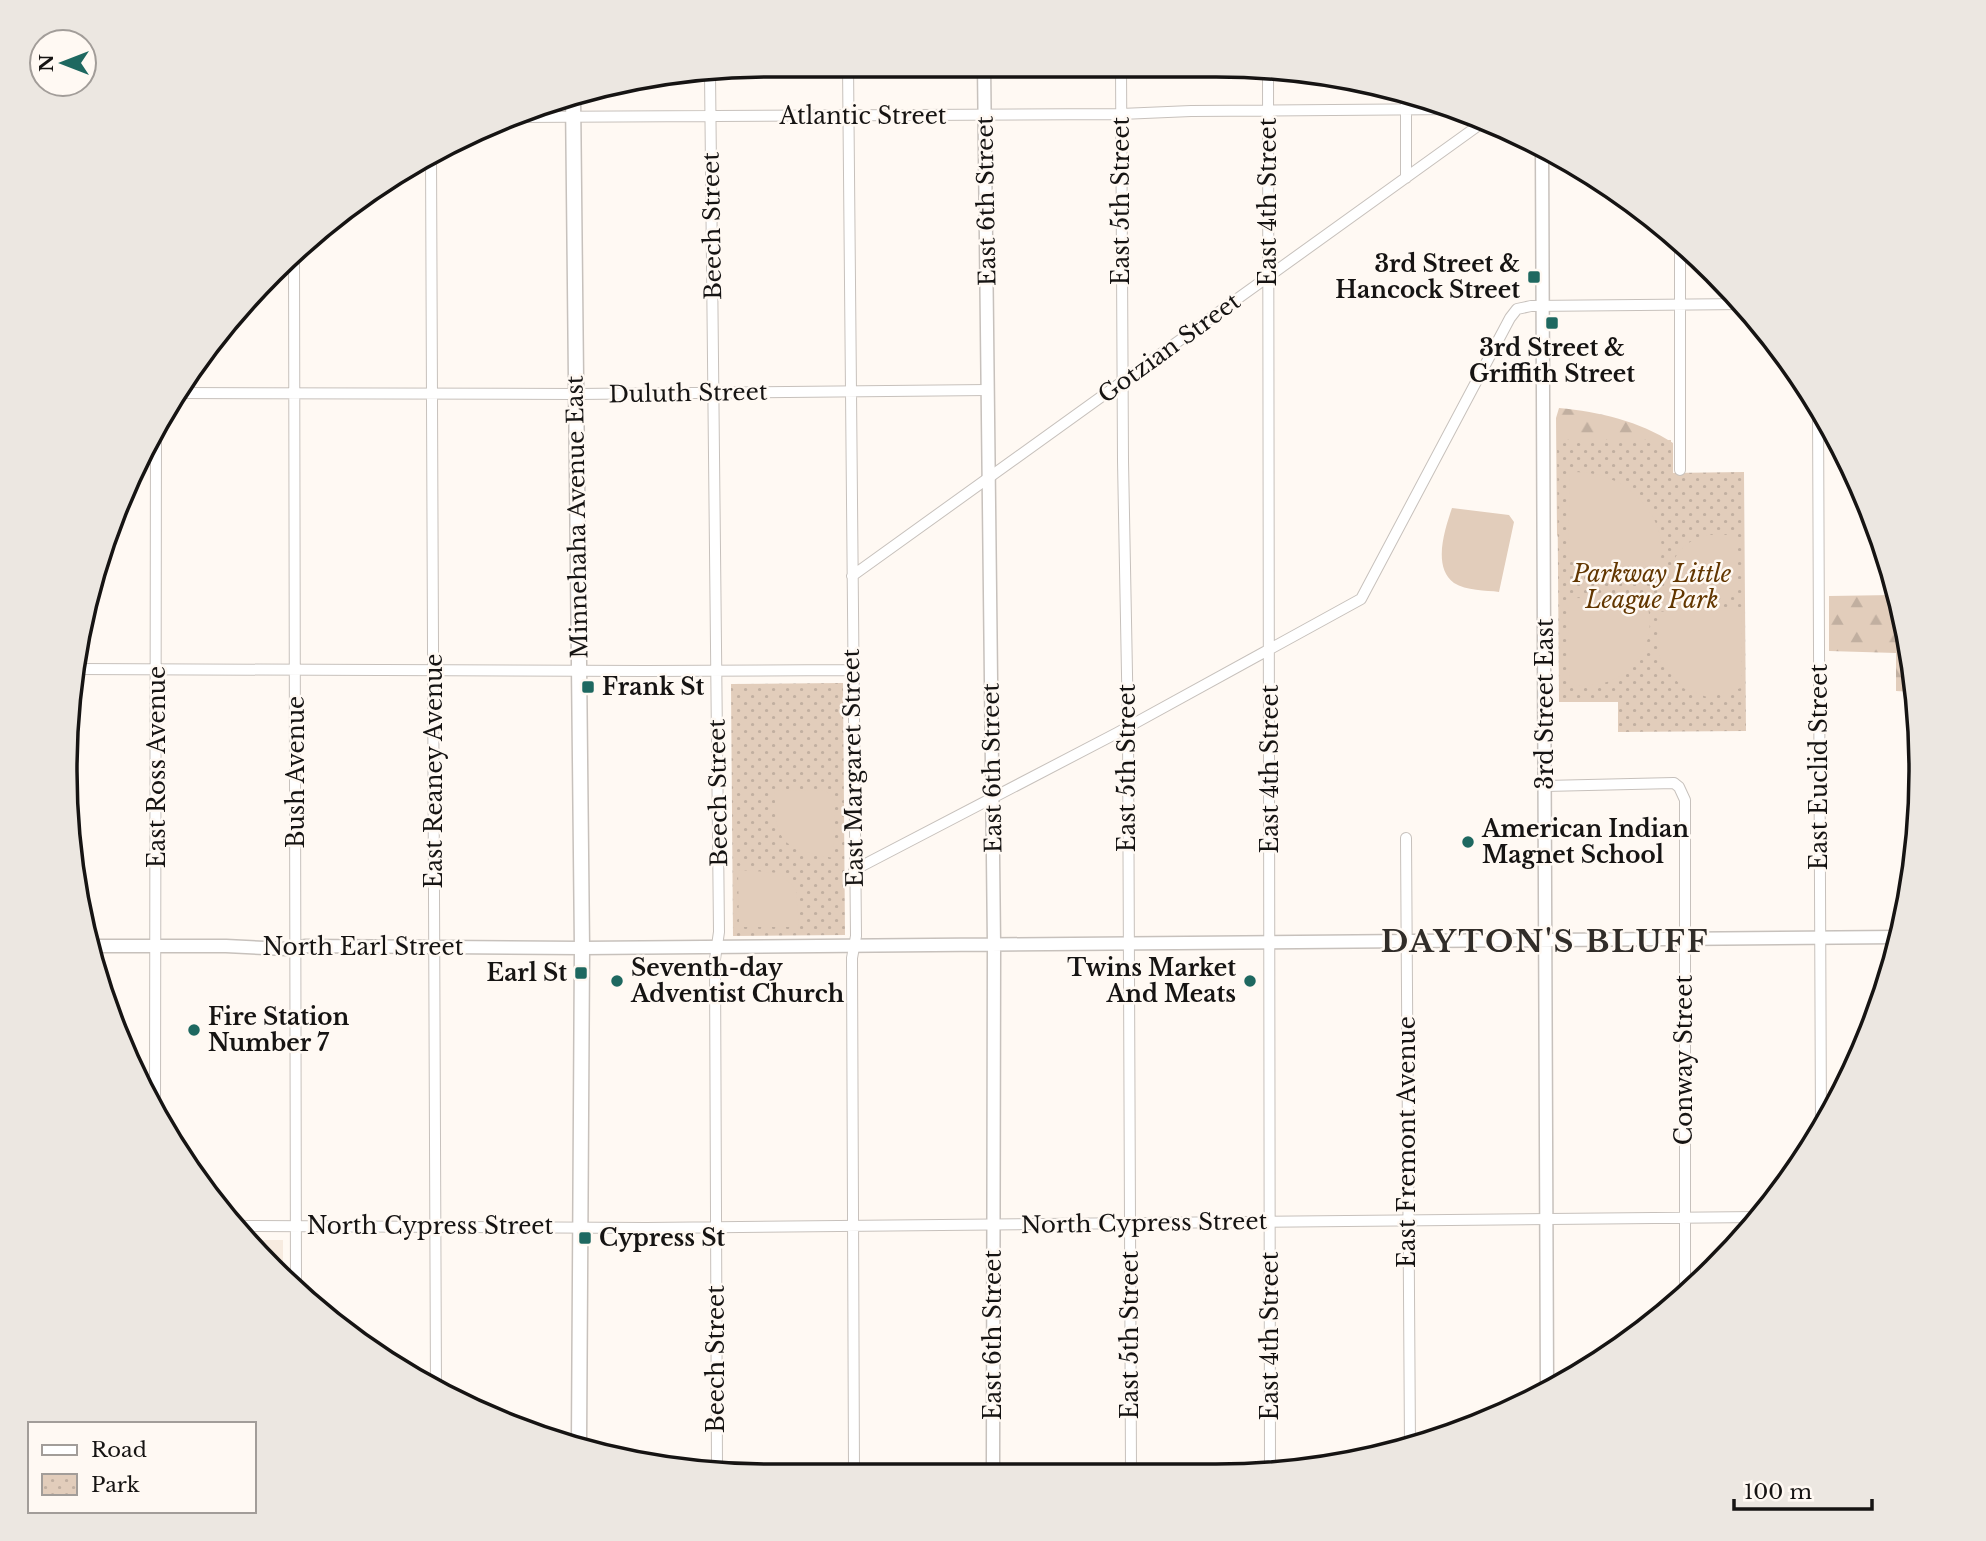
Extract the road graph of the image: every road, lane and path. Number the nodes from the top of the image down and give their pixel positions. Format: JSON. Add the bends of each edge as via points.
{"nodes":[{"id":1,"x":848,"y":77,"type":"edge"},
{"id":2,"x":984,"y":77,"type":"edge"},
{"id":3,"x":1121,"y":77,"type":"edge"},
{"id":4,"x":1268,"y":79,"type":"edge"},
{"id":5,"x":710,"y":80,"type":"edge"},
{"id":6,"x":1406,"y":104,"type":"edge"},
{"id":7,"x":574,"y":106,"type":"edge"},
{"id":8,"x":1406,"y":109,"type":"junction"},
{"id":9,"x":1421,"y":109,"type":"edge"},
{"id":10,"x":1268,"y":110,"type":"junction"},
{"id":11,"x":1121,"y":114,"type":"junction"},
{"id":12,"x":984,"y":115,"type":"junction"},
{"id":13,"x":848,"y":116,"type":"junction"},
{"id":14,"x":540,"y":117,"type":"edge"},
{"id":15,"x":574,"y":117,"type":"junction"},
{"id":16,"x":710,"y":117,"type":"junction"},
{"id":17,"x":1476,"y":128,"type":"edge"},
{"id":18,"x":1542,"y":160,"type":"edge"},
{"id":19,"x":431,"y":166,"type":"edge"},
{"id":20,"x":1406,"y":178,"type":"junction"},
{"id":21,"x":1680,"y":255,"type":"edge"},
{"id":22,"x":293,"y":268,"type":"edge"},
{"id":23,"x":1268,"y":278,"type":"junction"},
{"id":24,"x":1679,"y":304,"type":"junction"},
{"id":25,"x":1729,"y":304,"type":"edge"},
{"id":26,"x":1543,"y":306,"type":"junction"},
{"id":27,"x":1122,"y":381,"type":"junction"},
{"id":28,"x":988,"y":390,"type":"junction"},
{"id":29,"x":849,"y":391,"type":"junction"},
{"id":30,"x":189,"y":393,"type":"edge"},
{"id":31,"x":294,"y":393,"type":"junction"},
{"id":32,"x":432,"y":393,"type":"junction"},
{"id":33,"x":714,"y":393,"type":"junction"},
{"id":34,"x":576,"y":394,"type":"junction"},
{"id":35,"x":1818,"y":428,"type":"edge"},
{"id":36,"x":156,"y":451,"type":"edge"},
{"id":37,"x":1680,"y":470,"type":"dead end"},
{"id":38,"x":989,"y":480,"type":"junction"},
{"id":39,"x":852,"y":576,"type":"junction"},
{"id":40,"x":1270,"y":650,"type":"junction"},
{"id":41,"x":85,"y":669,"type":"edge"},
{"id":42,"x":156,"y":669,"type":"junction"},
{"id":43,"x":296,"y":670,"type":"junction"},
{"id":44,"x":852,"y":670,"type":"junction"},
{"id":45,"x":434,"y":671,"type":"junction"},
{"id":46,"x":579,"y":671,"type":"junction"},
{"id":47,"x":716,"y":671,"type":"junction"},
{"id":48,"x":1128,"y":727,"type":"junction"},
{"id":49,"x":1545,"y":786,"type":"junction"},
{"id":50,"x":992,"y":800,"type":"junction"},
{"id":51,"x":1406,"y":838,"type":"dead end"},
{"id":52,"x":854,"y":870,"type":"junction"},
{"id":53,"x":1820,"y":937,"type":"junction"},
{"id":54,"x":1888,"y":937,"type":"edge"},
{"id":55,"x":1684,"y":939,"type":"junction"},
{"id":56,"x":1546,"y":940,"type":"junction"},
{"id":57,"x":1270,"y":942,"type":"junction"},
{"id":58,"x":1406,"y":942,"type":"junction"},
{"id":59,"x":1128,"y":943,"type":"junction"},
{"id":60,"x":994,"y":944,"type":"junction"},
{"id":61,"x":100,"y":946,"type":"edge"},
{"id":62,"x":854,"y":946,"type":"junction"},
{"id":63,"x":157,"y":947,"type":"junction"},
{"id":64,"x":716,"y":947,"type":"junction"},
{"id":65,"x":296,"y":948,"type":"junction"},
{"id":66,"x":434,"y":948,"type":"junction"},
{"id":67,"x":582,"y":948,"type":"junction"},
{"id":68,"x":155,"y":1089,"type":"edge"},
{"id":69,"x":1821,"y":1108,"type":"edge"},
{"id":70,"x":1746,"y":1217,"type":"edge"},
{"id":71,"x":1547,"y":1219,"type":"junction"},
{"id":72,"x":1685,"y":1219,"type":"junction"},
{"id":73,"x":1407,"y":1221,"type":"junction"},
{"id":74,"x":1270,"y":1222,"type":"junction"},
{"id":75,"x":1130,"y":1224,"type":"junction"},
{"id":76,"x":853,"y":1225,"type":"junction"},
{"id":77,"x":994,"y":1225,"type":"junction"},
{"id":78,"x":247,"y":1226,"type":"edge"},
{"id":79,"x":295,"y":1226,"type":"junction"},
{"id":80,"x":436,"y":1226,"type":"junction"},
{"id":81,"x":580,"y":1227,"type":"junction"},
{"id":82,"x":716,"y":1227,"type":"junction"},
{"id":83,"x":296,"y":1276,"type":"edge"},
{"id":84,"x":1685,"y":1281,"type":"edge"},
{"id":85,"x":436,"y":1377,"type":"edge"},
{"id":86,"x":1547,"y":1379,"type":"edge"},
{"id":87,"x":579,"y":1436,"type":"edge"},
{"id":88,"x":1410,"y":1436,"type":"edge"},
{"id":89,"x":717,"y":1462,"type":"edge"},
{"id":90,"x":1270,"y":1462,"type":"edge"},
{"id":91,"x":854,"y":1464,"type":"edge"},
{"id":92,"x":993,"y":1464,"type":"edge"},
{"id":93,"x":1131,"y":1464,"type":"edge"}],
"edges":[{"from":1,"to":13,"type":"street","name":"East Margaret Street"},
{"from":2,"to":12,"type":"street","name":"East 6th Street"},
{"from":3,"to":11,"type":"street","name":"East 5th Street"},
{"from":4,"to":10,"type":"street","name":"East 4th Street"},
{"from":5,"to":16,"type":"street","name":"Beech Street"},
{"from":6,"to":8,"type":"street"},
{"from":7,"to":15,"type":"main road","name":"Minnehaha Avenue East"},
{"from":8,"to":9,"type":"street","name":"Atlantic Street"},
{"from":8,"to":10,"type":"street","name":"Atlantic Street"},
{"from":8,"to":20,"type":"street"},
{"from":10,"to":11,"type":"street","name":"Atlantic Street"},
{"from":10,"to":23,"type":"street","name":"East 4th Street"},
{"from":11,"to":12,"type":"street","name":"Atlantic Street"},
{"from":11,"to":27,"type":"street","name":"East 5th Street"},
{"from":12,"to":13,"type":"street","name":"Atlantic Street"},
{"from":12,"to":28,"type":"street","name":"East 6th Street"},
{"from":13,"to":16,"type":"street","name":"Atlantic Street"},
{"from":13,"to":29,"type":"street","name":"East Margaret Street"},
{"from":14,"to":15,"type":"street","name":"Atlantic Street"},
{"from":15,"to":16,"type":"street","name":"Atlantic Street"},
{"from":15,"to":34,"type":"main road","name":"Minnehaha Avenue East"},
{"from":16,"to":33,"type":"street","name":"Beech Street"},
{"from":17,"to":20,"type":"street","name":"Gotzian Street"},
{"from":18,"to":26,"type":"street","name":"3rd Street East"},
{"from":19,"to":32,"type":"street","name":"East Reaney Avenue"},
{"from":20,"to":23,"type":"street","name":"Gotzian Street"},
{"from":21,"to":24,"type":"street"},
{"from":22,"to":31,"type":"street","name":"Bush Avenue"},
{"from":23,"to":27,"type":"street","name":"Gotzian Street"},
{"from":23,"to":40,"type":"street","name":"East 4th Street"},
{"from":24,"to":25,"type":"street"},
{"from":24,"to":26,"type":"street"},
{"from":24,"to":37,"type":"street"},
{"from":26,"to":40,"type":"street","via":[[1520,307],[1513,312],[1361,599]]},
{"from":26,"to":49,"type":"street","name":"3rd Street East"},
{"from":27,"to":38,"type":"street","name":"Gotzian Street"},
{"from":27,"to":48,"type":"street","name":"East 5th Street"},
{"from":28,"to":29,"type":"street","name":"Duluth Street"},
{"from":28,"to":38,"type":"street","name":"East 6th Street"},
{"from":29,"to":33,"type":"street","name":"Duluth Street"},
{"from":29,"to":39,"type":"street","name":"East Margaret Street"},
{"from":30,"to":31,"type":"street","name":"Duluth Street"},
{"from":31,"to":32,"type":"street","name":"Duluth Street"},
{"from":31,"to":43,"type":"street","name":"Bush Avenue"},
{"from":32,"to":34,"type":"street","name":"Duluth Street"},
{"from":32,"to":45,"type":"street","name":"East Reaney Avenue"},
{"from":33,"to":34,"type":"street","name":"Duluth Street"},
{"from":33,"to":47,"type":"street","name":"Beech Street"},
{"from":34,"to":46,"type":"main road","name":"Minnehaha Avenue East"},
{"from":35,"to":53,"type":"street","name":"East Euclid Street"},
{"from":36,"to":42,"type":"street","name":"East Ross Avenue"},
{"from":38,"to":39,"type":"street","name":"Gotzian Street"},
{"from":38,"to":50,"type":"street","name":"East 6th Street"},
{"from":39,"to":44,"type":"street","name":"East Margaret Street"},
{"from":40,"to":48,"type":"street"},
{"from":40,"to":57,"type":"street","name":"East 4th Street"},
{"from":41,"to":42,"type":"street"},
{"from":42,"to":43,"type":"street"},
{"from":42,"to":63,"type":"street","name":"East Ross Avenue"},
{"from":43,"to":45,"type":"street"},
{"from":43,"to":65,"type":"street","name":"Bush Avenue"},
{"from":44,"to":47,"type":"street"},
{"from":44,"to":52,"type":"street","name":"East Margaret Street"},
{"from":45,"to":46,"type":"street"},
{"from":45,"to":66,"type":"street","name":"East Reaney Avenue"},
{"from":46,"to":47,"type":"street"},
{"from":46,"to":67,"type":"main road","name":"Minnehaha Avenue East"},
{"from":47,"to":64,"type":"street","name":"Beech Street"},
{"from":48,"to":50,"type":"street"},
{"from":48,"to":59,"type":"street","name":"East 5th Street"},
{"from":49,"to":55,"type":"street","name":"Conway Street","via":[[1679,786],[1685,800]]},
{"from":49,"to":56,"type":"street","name":"3rd Street East"},
{"from":50,"to":52,"type":"street"},
{"from":50,"to":60,"type":"street","name":"East 6th Street"},
{"from":51,"to":58,"type":"street","name":"East Fremont Avenue"},
{"from":52,"to":62,"type":"street","name":"East Margaret Street"},
{"from":53,"to":54,"type":"street","name":"North Earl Street"},
{"from":53,"to":55,"type":"street","name":"North Earl Street"},
{"from":53,"to":69,"type":"street","name":"East Euclid Street"},
{"from":55,"to":56,"type":"street","name":"North Earl Street"},
{"from":55,"to":72,"type":"street","name":"Conway Street"},
{"from":56,"to":58,"type":"street","name":"North Earl Street"},
{"from":56,"to":71,"type":"street","name":"3rd Street East"},
{"from":57,"to":58,"type":"street","name":"North Earl Street"},
{"from":57,"to":59,"type":"street","name":"North Earl Street"},
{"from":57,"to":74,"type":"street","name":"East 4th Street"},
{"from":58,"to":73,"type":"street","name":"East Fremont Avenue"},
{"from":59,"to":60,"type":"street","name":"North Earl Street"},
{"from":59,"to":75,"type":"street","name":"East 5th Street"},
{"from":60,"to":62,"type":"street","name":"North Earl Street"},
{"from":60,"to":77,"type":"street","name":"East 6th Street"},
{"from":61,"to":63,"type":"street","name":"North Earl Street"},
{"from":62,"to":64,"type":"street","name":"North Earl Street"},
{"from":62,"to":76,"type":"street","name":"East Margaret Street"},
{"from":63,"to":65,"type":"street","name":"North Earl Street"},
{"from":63,"to":68,"type":"street","name":"East Ross Avenue"},
{"from":64,"to":67,"type":"street","name":"North Earl Street"},
{"from":64,"to":82,"type":"street","name":"Beech Street"},
{"from":65,"to":66,"type":"street","name":"North Earl Street"},
{"from":65,"to":79,"type":"street","name":"Bush Avenue"},
{"from":66,"to":67,"type":"street","name":"North Earl Street"},
{"from":66,"to":80,"type":"street","name":"East Reaney Avenue"},
{"from":67,"to":81,"type":"main road","name":"Minnehaha Avenue East"},
{"from":70,"to":72,"type":"street","name":"North Cypress Street"},
{"from":71,"to":72,"type":"street","name":"North Cypress Street"},
{"from":71,"to":73,"type":"street","name":"North Cypress Street"},
{"from":71,"to":86,"type":"street","name":"3rd Street East"},
{"from":72,"to":84,"type":"street","name":"Conway Street"},
{"from":73,"to":74,"type":"street","name":"North Cypress Street"},
{"from":73,"to":88,"type":"street","name":"East Fremont Avenue"},
{"from":74,"to":75,"type":"street","name":"North Cypress Street"},
{"from":74,"to":90,"type":"street","name":"East 4th Street"},
{"from":75,"to":77,"type":"street","name":"North Cypress Street"},
{"from":75,"to":93,"type":"street","name":"East 5th Street"},
{"from":76,"to":77,"type":"street","name":"North Cypress Street"},
{"from":76,"to":82,"type":"street","name":"North Cypress Street"},
{"from":76,"to":91,"type":"street","name":"East Margaret Street"},
{"from":77,"to":92,"type":"street","name":"East 6th Street"},
{"from":78,"to":79,"type":"street","name":"North Cypress Street"},
{"from":79,"to":80,"type":"street","name":"North Cypress Street"},
{"from":79,"to":83,"type":"street","name":"Bush Avenue"},
{"from":80,"to":81,"type":"street","name":"North Cypress Street"},
{"from":80,"to":85,"type":"street","name":"East Reaney Avenue"},
{"from":81,"to":82,"type":"street","name":"North Cypress Street"},
{"from":81,"to":87,"type":"main road","name":"Minnehaha Avenue East"},
{"from":82,"to":89,"type":"street","name":"Beech Street"}]}
